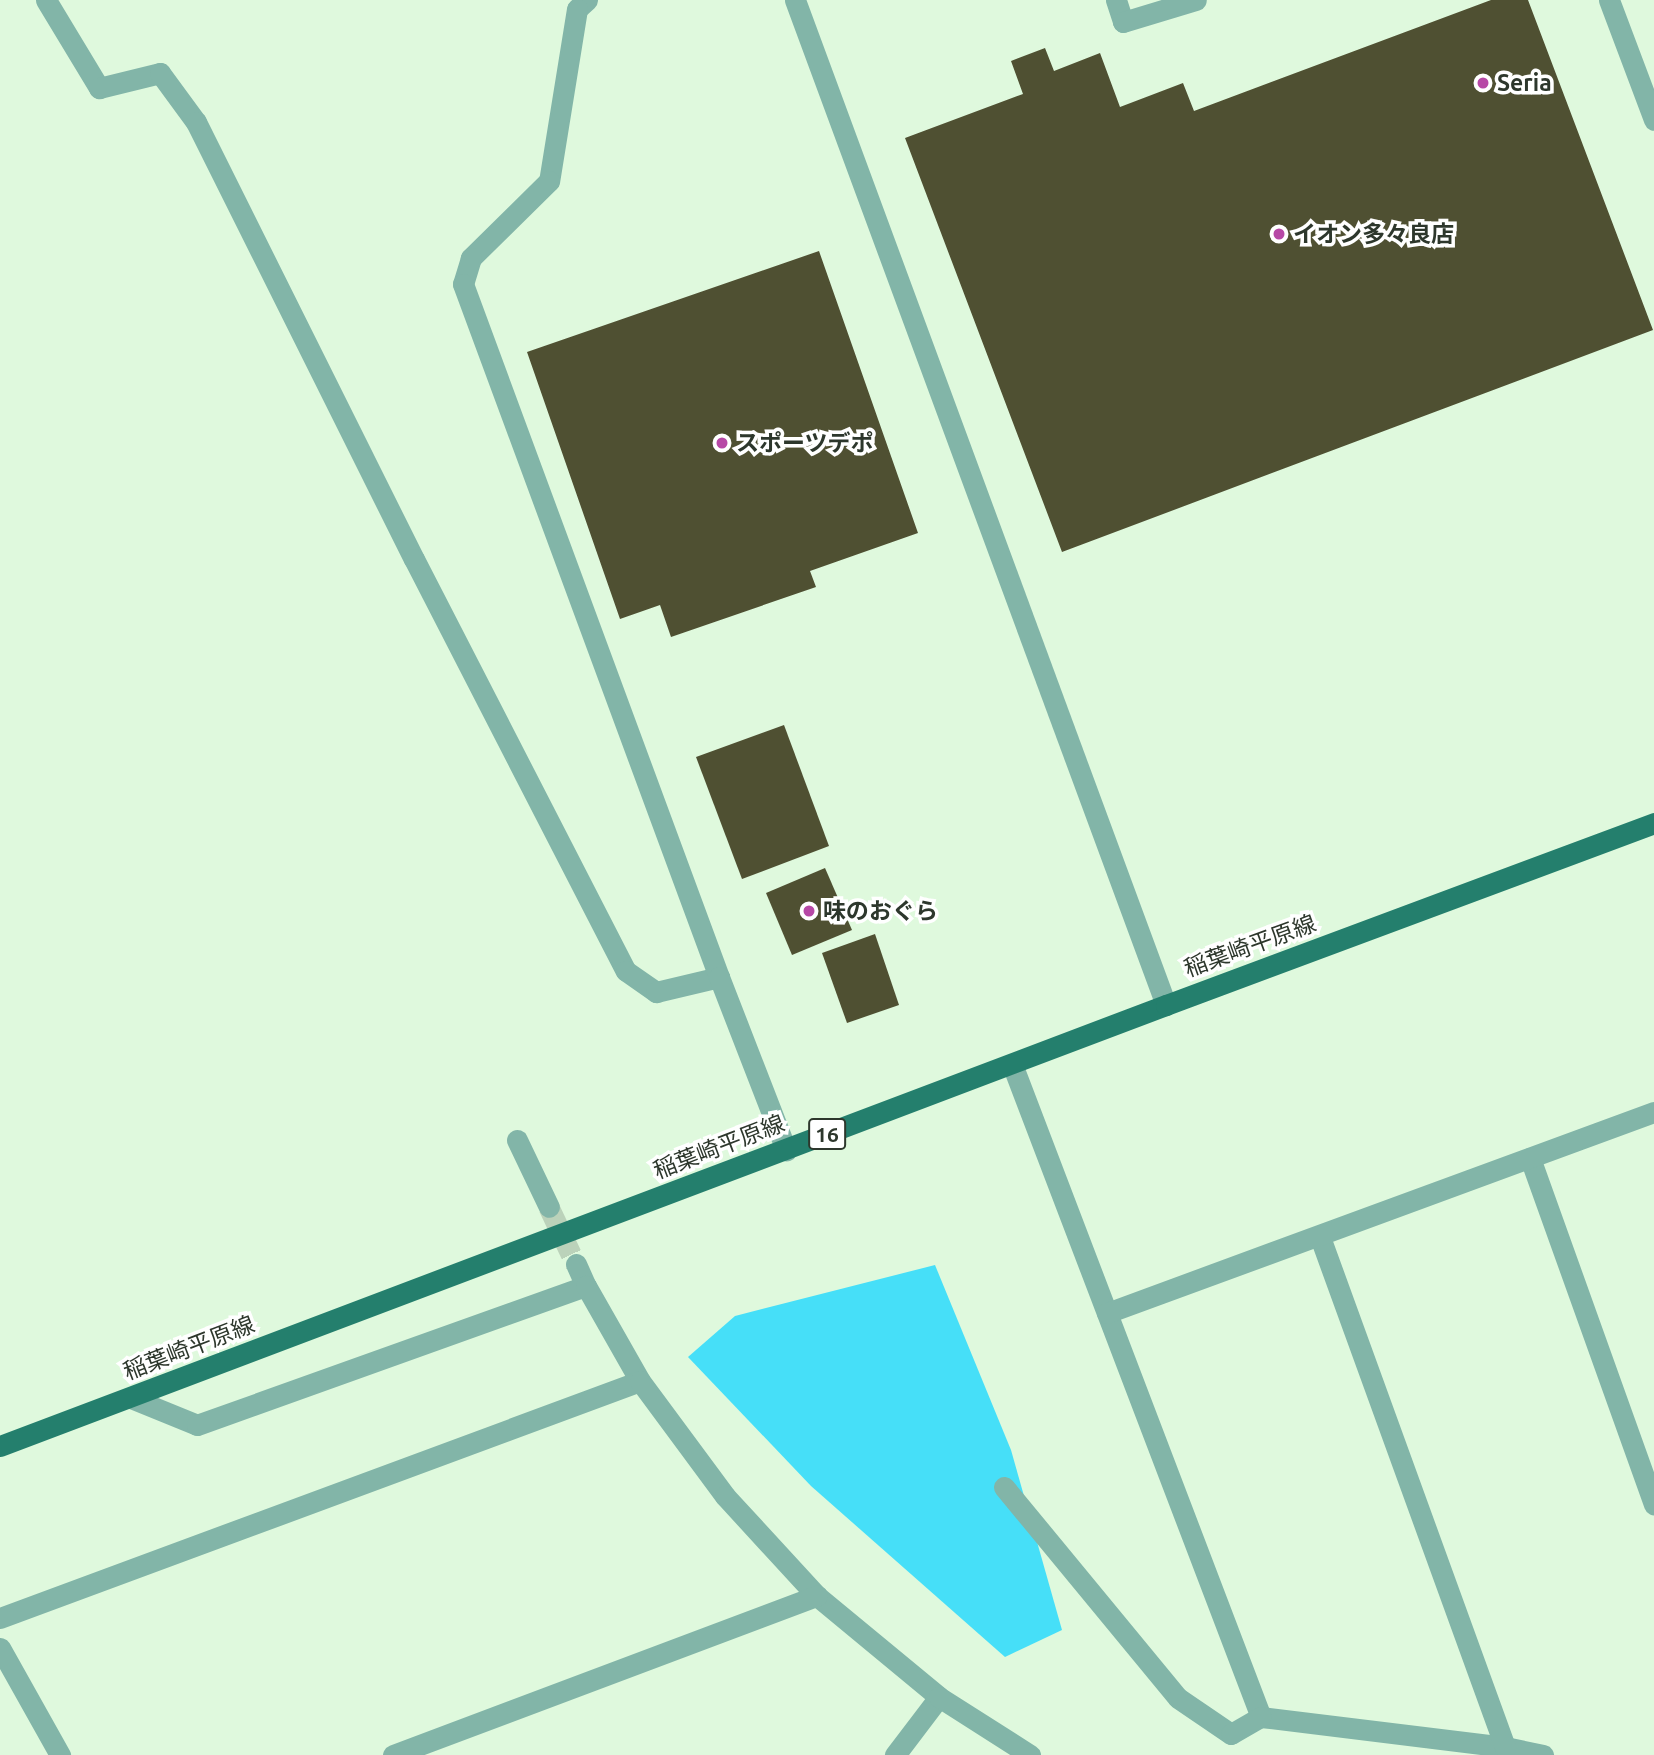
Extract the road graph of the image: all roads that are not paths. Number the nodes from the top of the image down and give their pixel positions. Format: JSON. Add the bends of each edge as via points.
{"nodes":[{"id":1,"x":46,"y":0,"type":"edge"},
{"id":2,"x":587,"y":0,"type":"edge"},
{"id":3,"x":795,"y":0,"type":"edge"},
{"id":4,"x":1116,"y":0,"type":"edge"},
{"id":5,"x":1196,"y":0,"type":"edge"},
{"id":6,"x":1609,"y":0,"type":"edge"},
{"id":7,"x":1654,"y":120,"type":"edge"},
{"id":8,"x":1654,"y":824,"type":"edge"},
{"id":9,"x":719,"y":977,"type":"junction"},
{"id":10,"x":1166,"y":1004,"type":"junction"},
{"id":11,"x":1012,"y":1064,"type":"junction"},
{"id":12,"x":1654,"y":1112,"type":"edge"},
{"id":13,"x":517,"y":1140,"type":"dead end"},
{"id":14,"x":786,"y":1150,"type":"junction"},
{"id":15,"x":1530,"y":1158,"type":"junction"},
{"id":16,"x":549,"y":1207,"type":"tunnel mouth"},
{"id":17,"x":1320,"y":1237,"type":"junction"},
{"id":18,"x":576,"y":1264,"type":"tunnel mouth"},
{"id":19,"x":586,"y":1286,"type":"junction"},
{"id":20,"x":1107,"y":1313,"type":"junction"},
{"id":21,"x":640,"y":1381,"type":"junction"},
{"id":22,"x":131,"y":1398,"type":"junction"},
{"id":23,"x":0,"y":1446,"type":"edge"},
{"id":24,"x":1004,"y":1486,"type":"dead end"},
{"id":25,"x":1654,"y":1504,"type":"edge"},
{"id":26,"x":817,"y":1596,"type":"junction"},
{"id":27,"x":0,"y":1618,"type":"edge"},
{"id":28,"x":0,"y":1648,"type":"edge"},
{"id":29,"x":939,"y":1697,"type":"junction"},
{"id":30,"x":1261,"y":1717,"type":"junction"},
{"id":31,"x":1505,"y":1747,"type":"junction"},
{"id":32,"x":60,"y":1755,"type":"edge"},
{"id":33,"x":393,"y":1755,"type":"edge"},
{"id":34,"x":895,"y":1755,"type":"edge"},
{"id":35,"x":1030,"y":1755,"type":"edge"},
{"id":36,"x":1543,"y":1755,"type":"edge"}],
"edges":[{"from":1,"to":9,"type":"street","via":[[99,88],[160,73],[196,122],[626,971],[656,992]]},
{"from":2,"to":9,"type":"street","via":[[577,9],[549,181],[471,258],[463,284]]},
{"from":3,"to":10,"type":"street"},
{"from":4,"to":5,"type":"street","via":[[1123,22]]},
{"from":6,"to":7,"type":"street"},
{"from":8,"to":10,"type":"main road","name":"稲葉崎平原線","number":"16"},
{"from":9,"to":14,"type":"street"},
{"from":10,"to":11,"type":"main road","name":"稲葉崎平原線","number":"16"},
{"from":11,"to":14,"type":"main road","name":"稲葉崎平原線","number":"16"},
{"from":11,"to":20,"type":"street"},
{"from":12,"to":15,"type":"street"},
{"from":13,"to":16,"type":"street"},
{"from":14,"to":22,"type":"main road","name":"稲葉崎平原線","number":"16"},
{"from":15,"to":17,"type":"street"},
{"from":15,"to":25,"type":"street"},
{"from":17,"to":20,"type":"street"},
{"from":17,"to":31,"type":"street"},
{"from":18,"to":19,"type":"street"},
{"from":19,"to":21,"type":"street"},
{"from":19,"to":22,"type":"street","via":[[197,1425]]},
{"from":20,"to":30,"type":"street"},
{"from":21,"to":26,"type":"street","via":[[725,1496]]},
{"from":21,"to":27,"type":"street"},
{"from":22,"to":23,"type":"main road","name":"稲葉崎平原線","number":"16"},
{"from":24,"to":30,"type":"street","via":[[1178,1698],[1231,1734]]},
{"from":26,"to":29,"type":"street"},
{"from":26,"to":33,"type":"street"},
{"from":28,"to":32,"type":"street"},
{"from":29,"to":34,"type":"street"},
{"from":29,"to":35,"type":"street"},
{"from":30,"to":31,"type":"street"},
{"from":31,"to":36,"type":"street"}]}
